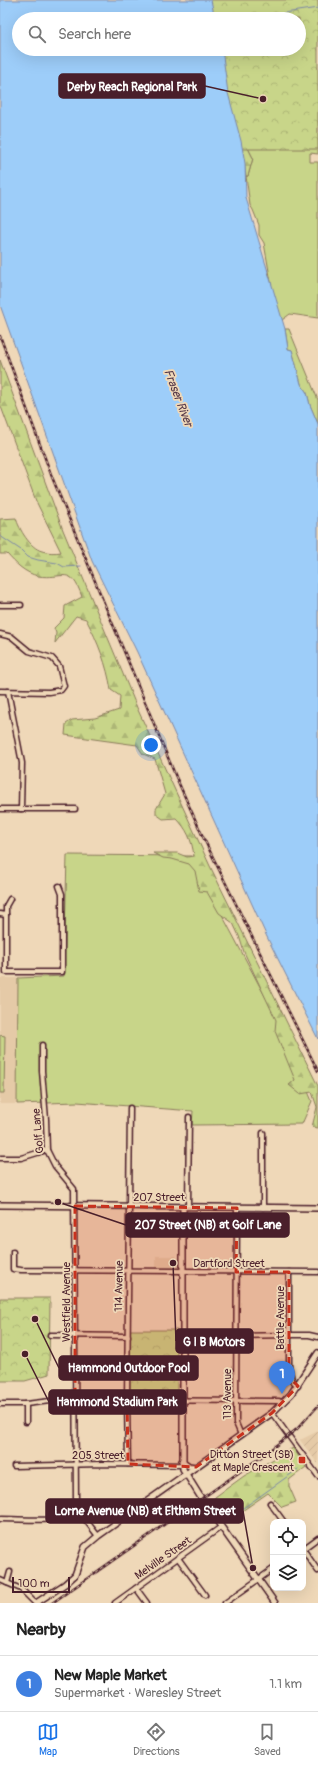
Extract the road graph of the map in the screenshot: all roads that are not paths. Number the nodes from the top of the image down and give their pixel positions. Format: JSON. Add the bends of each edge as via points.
{"nodes":[{"id":1,"x":0,"y":605,"type":"edge"},
{"id":2,"x":21,"y":605,"type":"dead end"},
{"id":3,"x":0,"y":634,"type":"edge"},
{"id":4,"x":0,"y":691,"type":"edge"},
{"id":5,"x":8,"y":691,"type":"junction"},
{"id":6,"x":0,"y":809,"type":"edge"},
{"id":7,"x":21,"y":809,"type":"junction"},
{"id":8,"x":75,"y":809,"type":"dead end"},
{"id":9,"x":59,"y":886,"type":"dead end"},
{"id":10,"x":10,"y":899,"type":"dead end"},
{"id":11,"x":0,"y":914,"type":"edge"},
{"id":12,"x":6,"y":915,"type":"junction"},
{"id":13,"x":42,"y":1045,"type":"dead end"},
{"id":14,"x":130,"y":1108,"type":"dead end"},
{"id":15,"x":189,"y":1117,"type":"dead end"},
{"id":16,"x":263,"y":1133,"type":"dead end"},
{"id":17,"x":47,"y":1150,"type":"junction"},
{"id":18,"x":0,"y":1158,"type":"edge"},
{"id":19,"x":0,"y":1205,"type":"edge"},
{"id":20,"x":75,"y":1206,"type":"junction"},
{"id":21,"x":129,"y":1206,"type":"junction"},
{"id":22,"x":186,"y":1207,"type":"junction"},
{"id":23,"x":237,"y":1208,"type":"junction"},
{"id":24,"x":262,"y":1208,"type":"junction"},
{"id":25,"x":318,"y":1208,"type":"edge"},
{"id":26,"x":13,"y":1252,"type":"dead end"},
{"id":27,"x":75,"y":1270,"type":"junction"},
{"id":28,"x":129,"y":1271,"type":"junction"},
{"id":29,"x":183,"y":1271,"type":"junction"},
{"id":30,"x":236,"y":1272,"type":"junction"},
{"id":31,"x":289,"y":1272,"type":"junction"},
{"id":32,"x":318,"y":1272,"type":"edge"},
{"id":33,"x":50,"y":1334,"type":"dead end"},
{"id":34,"x":75,"y":1335,"type":"junction"},
{"id":35,"x":289,"y":1335,"type":"junction"},
{"id":36,"x":128,"y":1336,"type":"junction"},
{"id":37,"x":236,"y":1336,"type":"junction"},
{"id":38,"x":182,"y":1337,"type":"junction"},
{"id":39,"x":318,"y":1337,"type":"edge"},
{"id":40,"x":318,"y":1353,"type":"edge"},
{"id":41,"x":298,"y":1386,"type":"junction"},
{"id":42,"x":75,"y":1400,"type":"junction"},
{"id":43,"x":127,"y":1400,"type":"junction"},
{"id":44,"x":182,"y":1400,"type":"junction"},
{"id":45,"x":237,"y":1400,"type":"junction"},
{"id":46,"x":279,"y":1401,"type":"dead end"},
{"id":47,"x":0,"y":1404,"type":"edge"},
{"id":48,"x":26,"y":1404,"type":"junction"},
{"id":49,"x":272,"y":1413,"type":"junction"},
{"id":50,"x":26,"y":1422,"type":"dead end"},
{"id":51,"x":241,"y":1435,"type":"junction"},
{"id":52,"x":182,"y":1463,"type":"junction"},
{"id":53,"x":75,"y":1464,"type":"junction"},
{"id":54,"x":128,"y":1464,"type":"junction"},
{"id":55,"x":14,"y":1466,"type":"dead end"},
{"id":56,"x":196,"y":1467,"type":"junction"},
{"id":57,"x":186,"y":1475,"type":"junction"},
{"id":58,"x":318,"y":1476,"type":"edge"},
{"id":59,"x":270,"y":1503,"type":"dead end"},
{"id":60,"x":82,"y":1514,"type":"junction"},
{"id":61,"x":0,"y":1519,"type":"edge"},
{"id":62,"x":282,"y":1519,"type":"edge"},
{"id":63,"x":221,"y":1527,"type":"junction"},
{"id":64,"x":98,"y":1536,"type":"junction"},
{"id":65,"x":318,"y":1538,"type":"edge"},
{"id":66,"x":306,"y":1547,"type":"edge"},
{"id":67,"x":306,"y":1553,"type":"edge"},
{"id":68,"x":178,"y":1558,"type":"junction"},
{"id":69,"x":318,"y":1571,"type":"edge"},
{"id":70,"x":10,"y":1572,"type":"dead end"},
{"id":71,"x":270,"y":1572,"type":"edge"},
{"id":72,"x":0,"y":1580,"type":"edge"},
{"id":73,"x":258,"y":1580,"type":"junction"},
{"id":74,"x":7,"y":1583,"type":"junction"},
{"id":75,"x":136,"y":1588,"type":"junction"},
{"id":76,"x":205,"y":1595,"type":"dead end"},
{"id":77,"x":36,"y":1603,"type":"edge"},
{"id":78,"x":115,"y":1603,"type":"edge"},
{"id":79,"x":147,"y":1603,"type":"edge"},
{"id":80,"x":224,"y":1603,"type":"edge"},
{"id":81,"x":275,"y":1603,"type":"edge"}],
"edges":[{"from":1,"to":2,"type":"street"},
{"from":3,"to":5,"type":"street","via":[[12,636],[29,651],[52,658],[60,666],[64,686],[61,690],[49,692]]},
{"from":4,"to":5,"type":"street"},
{"from":5,"to":7,"type":"street","via":[[22,762]]},
{"from":6,"to":7,"type":"street"},
{"from":7,"to":8,"type":"street"},
{"from":9,"to":12,"type":"street","via":[[62,894],[62,972],[6,972]]},
{"from":10,"to":12,"type":"street","via":[[6,906]]},
{"from":11,"to":12,"type":"street"},
{"from":13,"to":17,"type":"street","name":"Golf Lane"},
{"from":14,"to":21,"type":"street","name":"114 Avenue"},
{"from":15,"to":22,"type":"street"},
{"from":16,"to":24,"type":"street"},
{"from":17,"to":18,"type":"street","via":[[21,1158]]},
{"from":17,"to":20,"type":"street","name":"Golf Lane","via":[[55,1166],[74,1187]]},
{"from":19,"to":20,"type":"street","name":"207 Street"},
{"from":20,"to":21,"type":"street","name":"207 Street"},
{"from":20,"to":27,"type":"street","name":"Westfield Avenue"},
{"from":21,"to":22,"type":"street","name":"207 Street"},
{"from":21,"to":28,"type":"street","name":"114 Avenue"},
{"from":22,"to":23,"type":"street","name":"207 Street"},
{"from":22,"to":29,"type":"street"},
{"from":23,"to":24,"type":"street","name":"207 Street"},
{"from":23,"to":30,"type":"street","name":"113 Avenue"},
{"from":24,"to":25,"type":"street","name":"207 Street"},
{"from":26,"to":27,"type":"street","name":"Dartford Street","via":[[13,1269]]},
{"from":27,"to":28,"type":"street","name":"Dartford Street"},
{"from":27,"to":34,"type":"street","name":"Westfield Avenue"},
{"from":28,"to":29,"type":"street","name":"Dartford Street"},
{"from":28,"to":36,"type":"street","name":"114 Avenue"},
{"from":29,"to":30,"type":"street","name":"Dartford Street"},
{"from":29,"to":38,"type":"street"},
{"from":30,"to":31,"type":"street","name":"Dartford Street"},
{"from":30,"to":37,"type":"street","name":"113 Avenue"},
{"from":31,"to":32,"type":"street","name":"Dartford Street"},
{"from":31,"to":35,"type":"street","name":"Battle Avenue"},
{"from":33,"to":34,"type":"street"},
{"from":34,"to":36,"type":"street"},
{"from":34,"to":42,"type":"street","name":"Westfield Avenue"},
{"from":35,"to":37,"type":"street"},
{"from":35,"to":39,"type":"street"},
{"from":35,"to":41,"type":"street","name":"Battle Avenue","via":[[289,1373]]},
{"from":36,"to":43,"type":"street","name":"114 Avenue"},
{"from":37,"to":38,"type":"street"},
{"from":37,"to":45,"type":"street","name":"113 Avenue"},
{"from":38,"to":44,"type":"street"},
{"from":40,"to":41,"type":"street"},
{"from":41,"to":49,"type":"street"},
{"from":42,"to":43,"type":"street"},
{"from":42,"to":48,"type":"street"},
{"from":42,"to":53,"type":"street","name":"Westfield Avenue"},
{"from":43,"to":44,"type":"street"},
{"from":43,"to":54,"type":"street","name":"114 Avenue"},
{"from":44,"to":45,"type":"street"},
{"from":44,"to":52,"type":"street"},
{"from":45,"to":46,"type":"street"},
{"from":45,"to":51,"type":"street","name":"113 Avenue","via":[[236,1423]]},
{"from":47,"to":48,"type":"street"},
{"from":48,"to":50,"type":"street"},
{"from":49,"to":51,"type":"street"},
{"from":49,"to":58,"type":"street"},
{"from":51,"to":56,"type":"street"},
{"from":52,"to":54,"type":"street","name":"205 Street"},
{"from":52,"to":56,"type":"street"},
{"from":52,"to":57,"type":"street"},
{"from":53,"to":54,"type":"street","name":"205 Street"},
{"from":53,"to":55,"type":"street","name":"205 Street"},
{"from":53,"to":60,"type":"street","name":"Westfield Avenue","via":[[76,1500]]},
{"from":56,"to":57,"type":"street"},
{"from":57,"to":63,"type":"street"},
{"from":57,"to":64,"type":"street"},
{"from":59,"to":62,"type":"street"},
{"from":60,"to":61,"type":"street","via":[[46,1519]]},
{"from":60,"to":64,"type":"street","name":"Westfield Avenue"},
{"from":63,"to":68,"type":"street","name":"Melville Street"},
{"from":63,"to":73,"type":"street"},
{"from":64,"to":77,"type":"street","via":[[85,1547],[75,1575]]},
{"from":65,"to":66,"type":"street"},
{"from":67,"to":69,"type":"street"},
{"from":68,"to":75,"type":"street","name":"Melville Street"},
{"from":68,"to":76,"type":"street"},
{"from":70,"to":74,"type":"street"},
{"from":71,"to":73,"type":"street"},
{"from":72,"to":74,"type":"street"},
{"from":73,"to":80,"type":"street"},
{"from":73,"to":81,"type":"street"},
{"from":74,"to":77,"type":"street","via":[[24,1591]]},
{"from":75,"to":78,"type":"street","name":"Melville Street"},
{"from":75,"to":79,"type":"street"}]}
